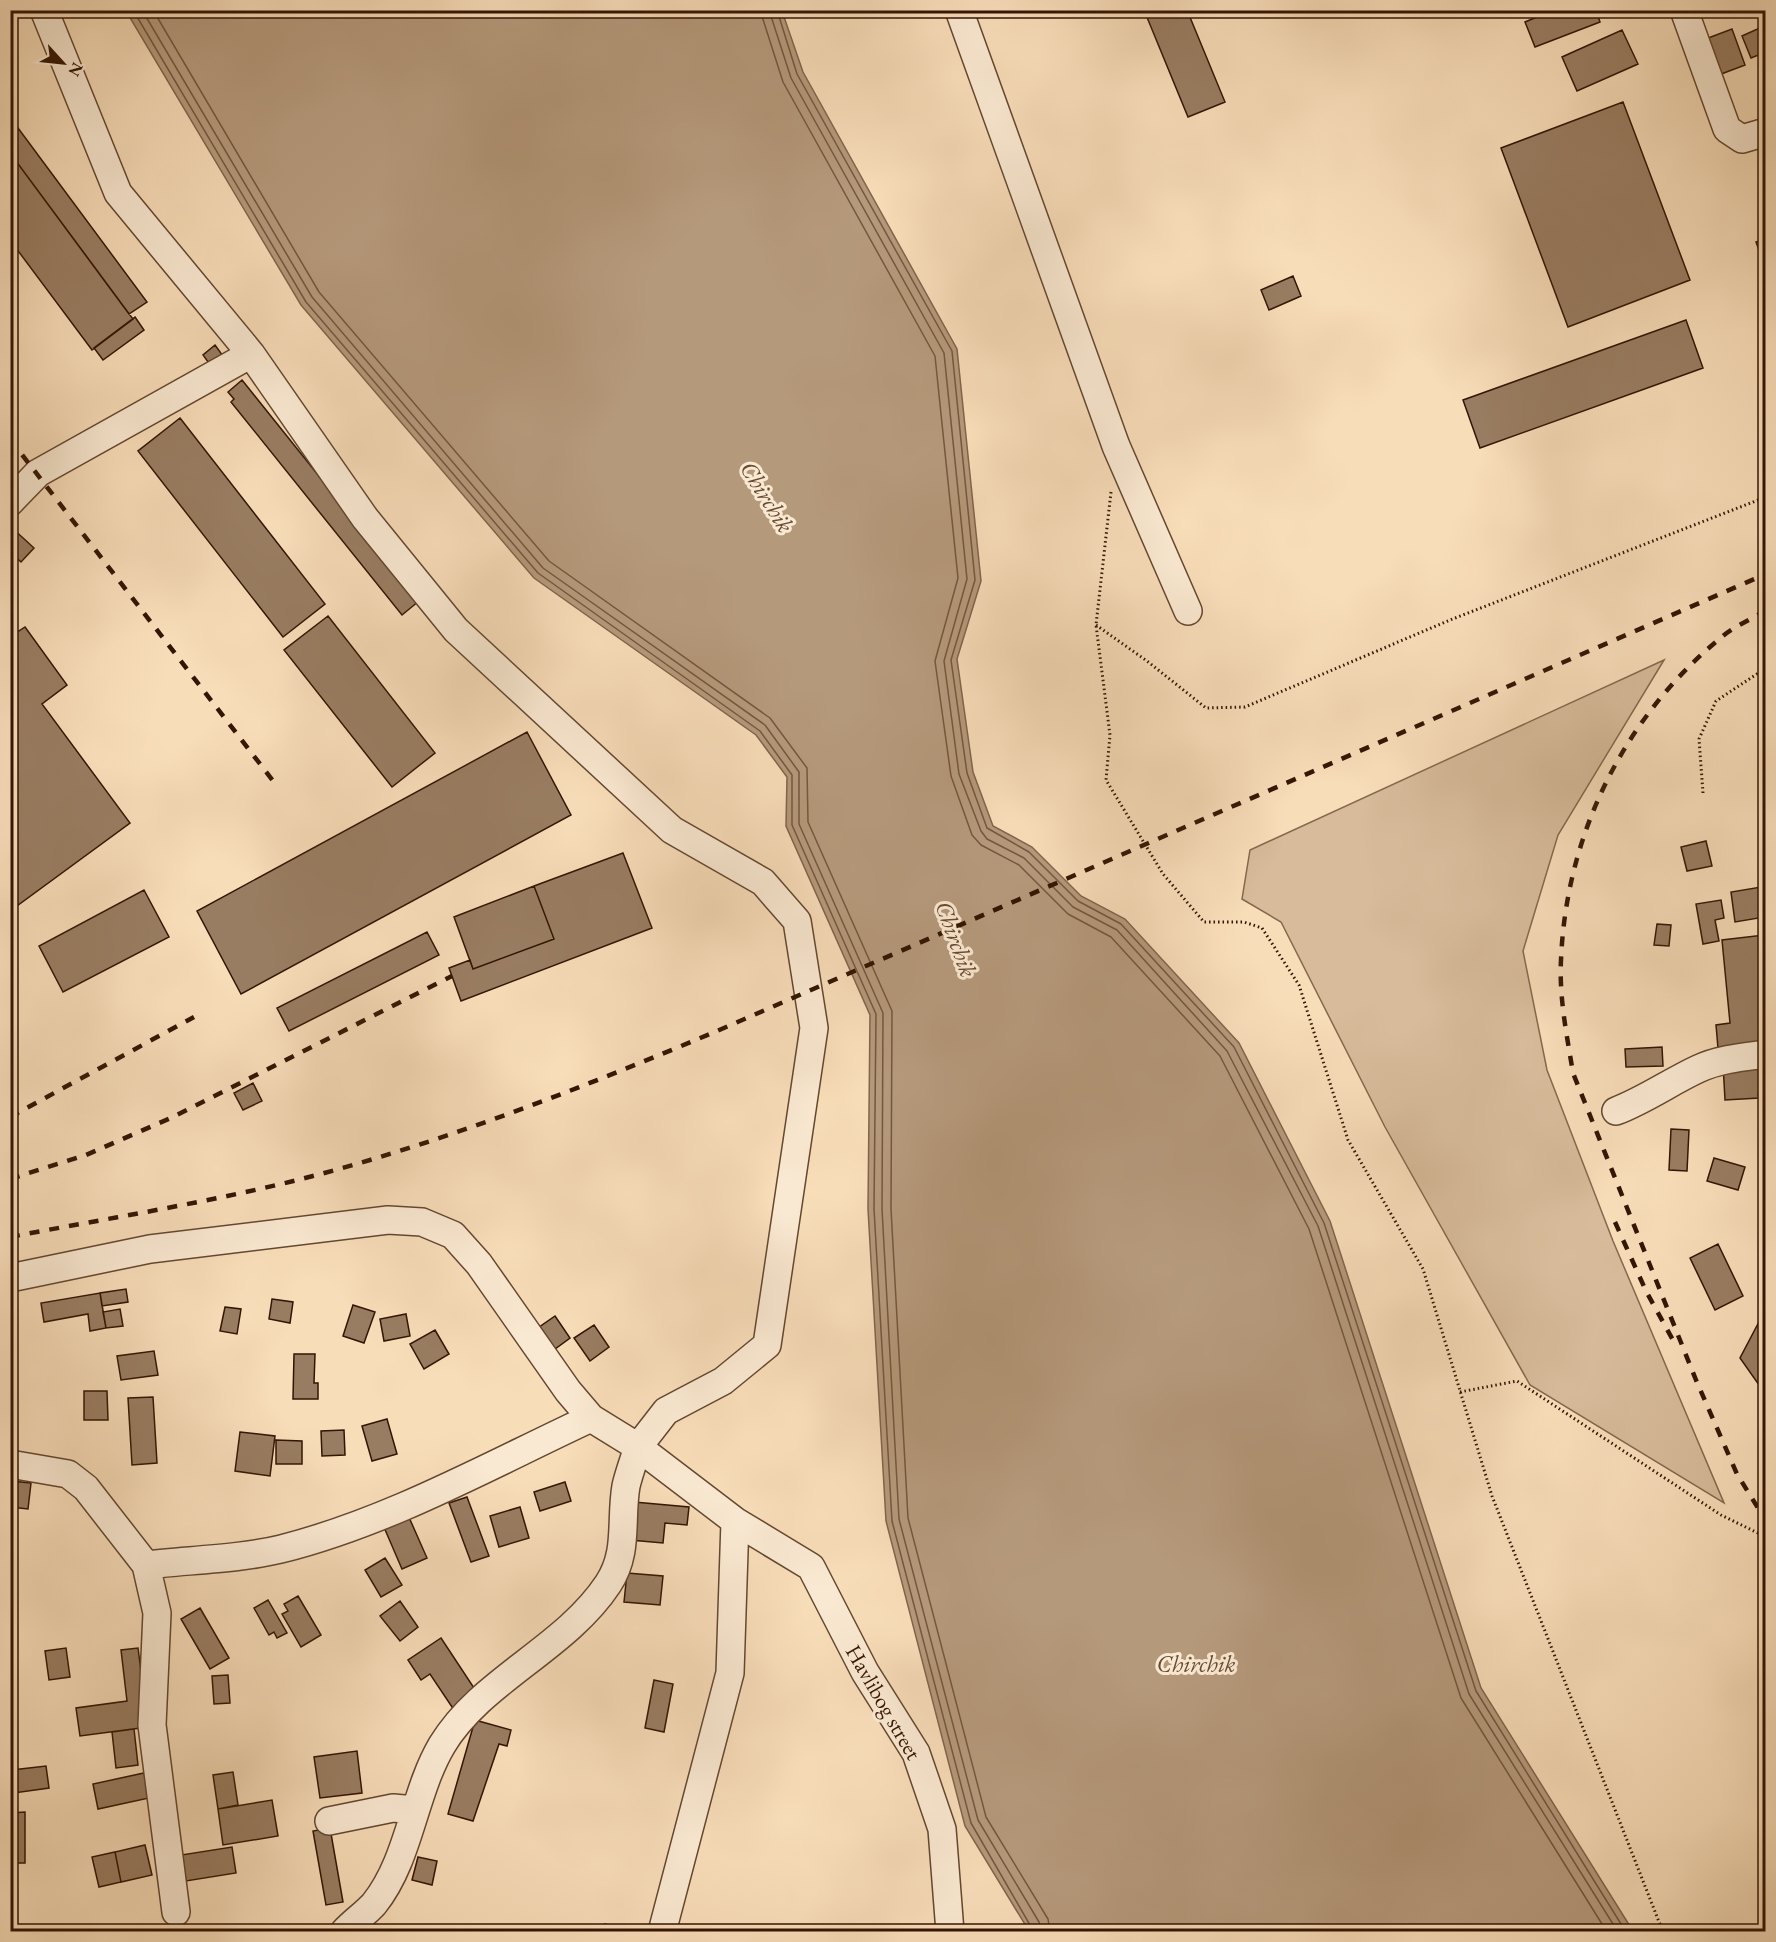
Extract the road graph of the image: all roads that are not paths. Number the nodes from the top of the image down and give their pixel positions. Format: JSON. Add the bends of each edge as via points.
{"nodes":[{"id":1,"x":44,"y":10,"type":"edge"},
{"id":2,"x":959,"y":10,"type":"edge"},
{"id":3,"x":1684,"y":10,"type":"edge"},
{"id":4,"x":1766,"y":132,"type":"edge"},
{"id":5,"x":251,"y":354,"type":"junction"},
{"id":6,"x":10,"y":502,"type":"edge"},
{"id":7,"x":1188,"y":611,"type":"dead end"},
{"id":8,"x":1766,"y":1053,"type":"edge"},
{"id":9,"x":1616,"y":1110,"type":"dead end"},
{"id":10,"x":10,"y":1278,"type":"edge"},
{"id":11,"x":591,"y":1419,"type":"junction"},
{"id":12,"x":638,"y":1447,"type":"junction"},
{"id":13,"x":10,"y":1464,"type":"edge"},
{"id":14,"x":735,"y":1521,"type":"junction"},
{"id":15,"x":146,"y":1565,"type":"junction"},
{"id":16,"x":415,"y":1810,"type":"junction"},
{"id":17,"x":329,"y":1821,"type":"dead end"},
{"id":18,"x":176,"y":1912,"type":"dead end"},
{"id":19,"x":344,"y":1932,"type":"edge"},
{"id":20,"x":662,"y":1932,"type":"edge"},
{"id":21,"x":950,"y":1932,"type":"edge"}],
"edges":[{"from":1,"to":5,"type":"street","via":[[118,193]]},
{"from":2,"to":7,"type":"street","via":[[1116,446]]},
{"from":3,"to":4,"type":"street","via":[[1727,129],[1742,139]]},
{"from":5,"to":6,"type":"street","via":[[38,473]]},
{"from":5,"to":12,"type":"street","via":[[365,518],[456,630],[672,830],[763,882],[797,921],[814,1029],[767,1345],[723,1381],[666,1411]]},
{"from":8,"to":9,"type":"street","via":[[1699,1069],[1644,1100]]},
{"from":10,"to":11,"type":"street","name":"Hаvlibog street","via":[[150,1249],[388,1220],[422,1222],[453,1235],[479,1264]]},
{"from":11,"to":12,"type":"street","name":"Hаvlibog street"},
{"from":11,"to":15,"type":"street","via":[[335,1534],[278,1550]]},
{"from":12,"to":14,"type":"street","name":"Hаvlibog street"},
{"from":12,"to":16,"type":"street","via":[[626,1487],[622,1553],[609,1582],[586,1613],[560,1638],[472,1708],[442,1744]]},
{"from":13,"to":15,"type":"street","via":[[68,1474],[86,1488]]},
{"from":14,"to":20,"type":"street","via":[[730,1673]]},
{"from":14,"to":21,"type":"street","name":"Hаvlibog street","via":[[811,1567],[865,1672],[916,1753],[942,1829]]},
{"from":15,"to":18,"type":"street","via":[[157,1613],[152,1725]]},
{"from":16,"to":17,"type":"street","via":[[393,1808]]},
{"from":16,"to":19,"type":"street","via":[[393,1872],[374,1904]]}]}
